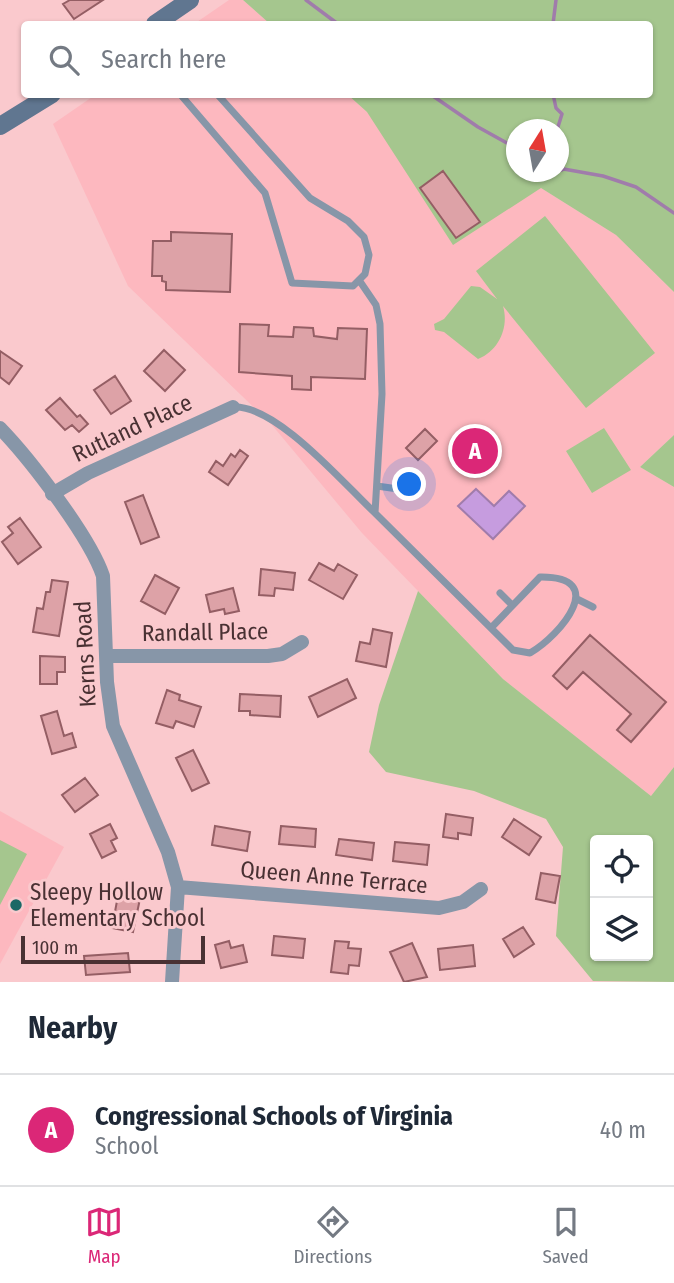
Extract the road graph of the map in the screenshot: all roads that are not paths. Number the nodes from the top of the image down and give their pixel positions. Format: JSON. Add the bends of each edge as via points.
{"nodes":[{"id":1,"x":191,"y":0,"type":"edge"},
{"id":2,"x":162,"y":21,"type":"edge"},
{"id":3,"x":46,"y":98,"type":"edge"},
{"id":4,"x":183,"y":98,"type":"edge"},
{"id":5,"x":221,"y":98,"type":"edge"},
{"id":6,"x":0,"y":126,"type":"edge"},
{"id":7,"x":359,"y":280,"type":"junction"},
{"id":8,"x":233,"y":407,"type":"joint"},
{"id":9,"x":0,"y":428,"type":"edge"},
{"id":10,"x":377,"y":486,"type":"junction"},
{"id":11,"x":398,"y":489,"type":"dead end"},
{"id":12,"x":52,"y":494,"type":"junction"},
{"id":13,"x":375,"y":513,"type":"junction"},
{"id":14,"x":500,"y":593,"type":"dead end"},
{"id":15,"x":577,"y":599,"type":"junction"},
{"id":16,"x":512,"y":605,"type":"junction"},
{"id":17,"x":593,"y":607,"type":"dead end"},
{"id":18,"x":491,"y":628,"type":"junction"},
{"id":19,"x":302,"y":642,"type":"dead end"},
{"id":20,"x":106,"y":656,"type":"junction"},
{"id":21,"x":178,"y":887,"type":"junction"},
{"id":22,"x":481,"y":889,"type":"dead end"},
{"id":23,"x":172,"y":982,"type":"edge"}],
"edges":[{"from":1,"to":2,"type":"main road"},
{"from":3,"to":6,"type":"main road"},
{"from":4,"to":7,"type":"lane","via":[[265,193],[292,283],[353,286]]},
{"from":5,"to":7,"type":"lane","via":[[310,198],[364,237],[369,255]]},
{"from":7,"to":10,"type":"lane","via":[[376,305],[380,324]]},
{"from":8,"to":12,"type":"street","name":"Rutland Place"},
{"from":8,"to":13,"type":"lane","via":[[251,408],[279,423]]},
{"from":9,"to":12,"type":"street","name":"Kerns Road"},
{"from":10,"to":11,"type":"lane"},
{"from":10,"to":13,"type":"lane"},
{"from":12,"to":20,"type":"street","name":"Kerns Road","via":[[101,569]]},
{"from":13,"to":18,"type":"lane"},
{"from":14,"to":16,"type":"lane"},
{"from":15,"to":16,"type":"lane","via":[[571,584],[556,577],[540,577]]},
{"from":15,"to":17,"type":"lane"},
{"from":15,"to":18,"type":"lane","via":[[573,614],[547,643],[530,653],[513,650]]},
{"from":16,"to":18,"type":"lane"},
{"from":19,"to":20,"type":"street","name":"Randall Place","via":[[268,656]]},
{"from":20,"to":21,"type":"street","name":"Kerns Road","via":[[113,726],[168,852]]},
{"from":21,"to":22,"type":"street","name":"Queen Anne Terrace","via":[[439,908],[463,902]]},
{"from":21,"to":23,"type":"street","name":"Kerns Road"}]}
